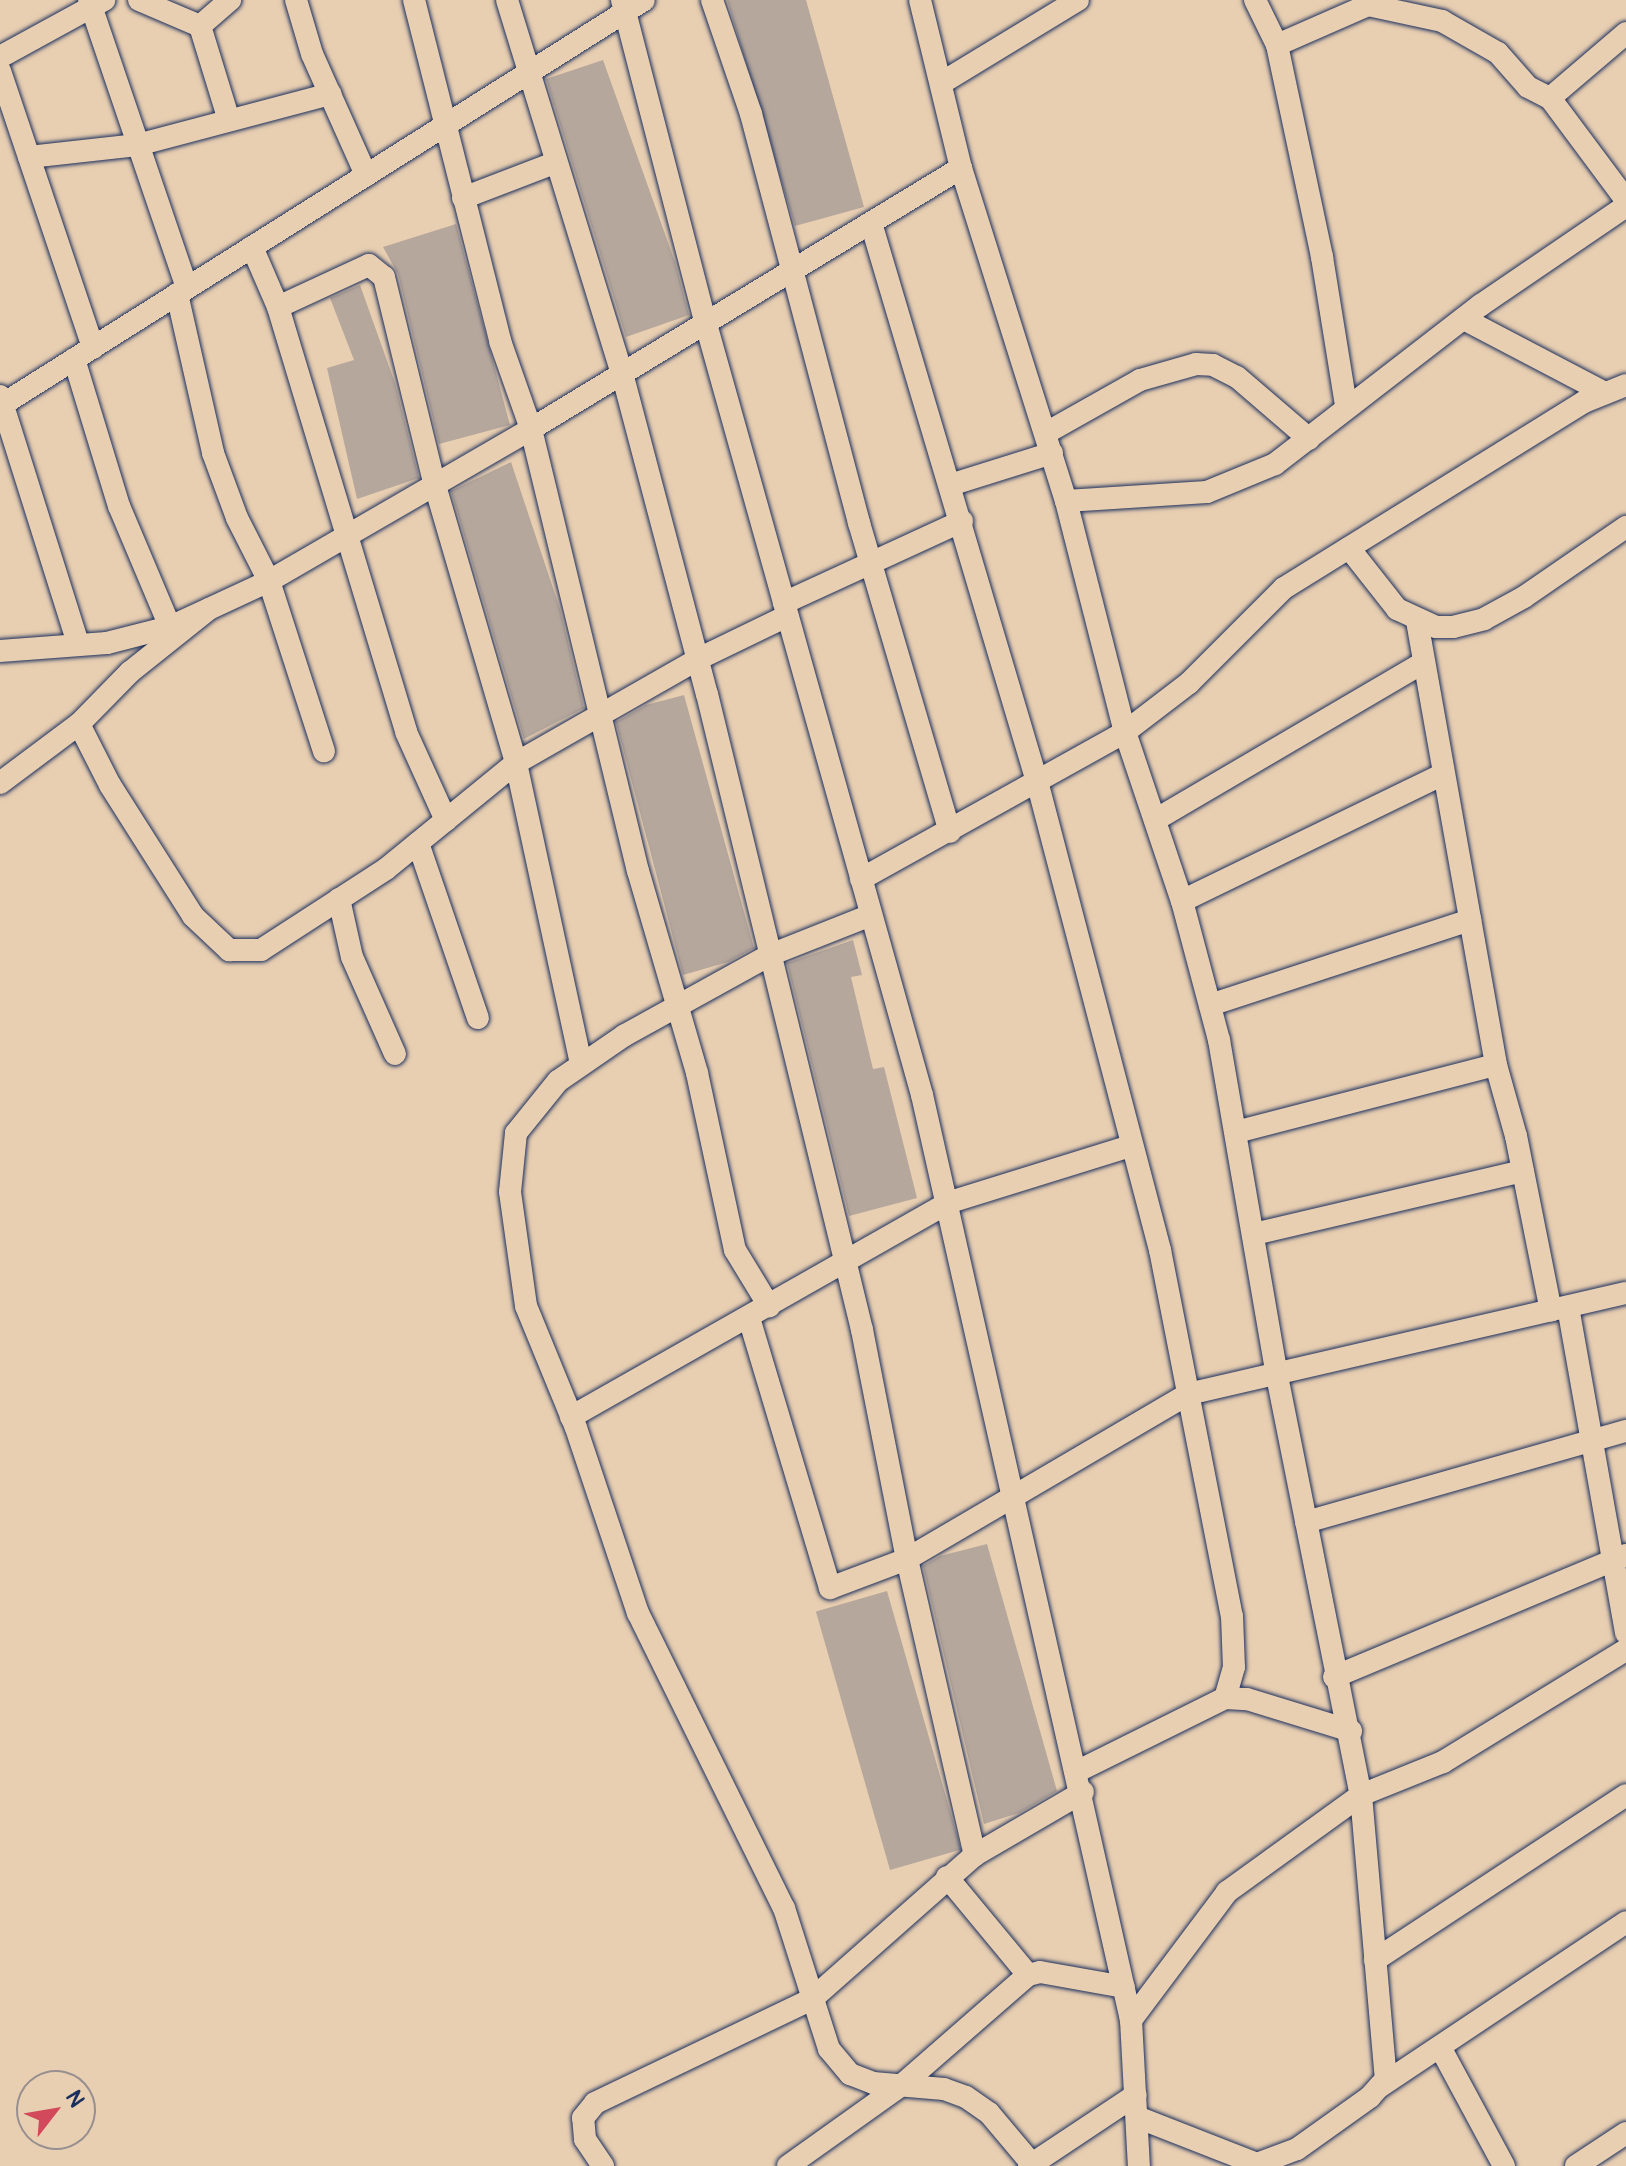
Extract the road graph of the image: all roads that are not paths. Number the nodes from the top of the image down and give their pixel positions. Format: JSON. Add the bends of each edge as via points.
{"nodes":[{"id":1,"x":139,"y":0,"type":"edge"},
{"id":2,"x":230,"y":0,"type":"edge"},
{"id":3,"x":296,"y":0,"type":"edge"},
{"id":4,"x":414,"y":0,"type":"edge"},
{"id":5,"x":507,"y":0,"type":"edge"},
{"id":6,"x":712,"y":0,"type":"edge"},
{"id":7,"x":920,"y":0,"type":"edge"},
{"id":8,"x":1078,"y":0,"type":"edge"},
{"id":9,"x":1255,"y":0,"type":"edge"},
{"id":10,"x":95,"y":3,"type":"edge"},
{"id":11,"x":631,"y":4,"type":"edge"},
{"id":12,"x":200,"y":26,"type":"junction"},
{"id":13,"x":1626,"y":33,"type":"edge"},
{"id":14,"x":1277,"y":45,"type":"junction"},
{"id":15,"x":0,"y":57,"type":"edge"},
{"id":16,"x":0,"y":71,"type":"edge"},
{"id":17,"x":526,"y":74,"type":"junction"},
{"id":18,"x":943,"y":82,"type":"junction"},
{"id":19,"x":330,"y":94,"type":"junction"},
{"id":20,"x":1550,"y":98,"type":"junction"},
{"id":21,"x":229,"y":120,"type":"junction"},
{"id":22,"x":445,"y":126,"type":"junction"},
{"id":23,"x":137,"y":145,"type":"junction"},
{"id":24,"x":29,"y":157,"type":"junction"},
{"id":25,"x":554,"y":163,"type":"junction"},
{"id":26,"x":961,"y":168,"type":"junction"},
{"id":27,"x":366,"y":175,"type":"junction"},
{"id":28,"x":463,"y":198,"type":"junction"},
{"id":29,"x":1626,"y":203,"type":"edge"},
{"id":30,"x":871,"y":223,"type":"junction"},
{"id":31,"x":252,"y":247,"type":"junction"},
{"id":32,"x":792,"y":270,"type":"junction"},
{"id":33,"x":182,"y":291,"type":"junction"},
{"id":34,"x":278,"y":307,"type":"junction"},
{"id":35,"x":1464,"y":319,"type":"junction"},
{"id":36,"x":706,"y":324,"type":"junction"},
{"id":37,"x":83,"y":353,"type":"junction"},
{"id":38,"x":622,"y":373,"type":"junction"},
{"id":39,"x":1626,"y":385,"type":"edge"},
{"id":40,"x":1605,"y":393,"type":"junction"},
{"id":41,"x":1,"y":402,"type":"edge"},
{"id":42,"x":1346,"y":406,"type":"junction"},
{"id":43,"x":531,"y":429,"type":"junction"},
{"id":44,"x":1309,"y":439,"type":"junction"},
{"id":45,"x":1049,"y":443,"type":"junction"},
{"id":46,"x":434,"y":482,"type":"junction"},
{"id":47,"x":950,"y":485,"type":"junction"},
{"id":48,"x":1066,"y":501,"type":"junction"},
{"id":49,"x":962,"y":521,"type":"junction"},
{"id":50,"x":1626,"y":527,"type":"edge"},
{"id":51,"x":346,"y":534,"type":"junction"},
{"id":52,"x":1349,"y":548,"type":"junction"},
{"id":53,"x":871,"y":564,"type":"junction"},
{"id":54,"x":269,"y":581,"type":"junction"},
{"id":55,"x":209,"y":609,"type":"junction"},
{"id":56,"x":785,"y":609,"type":"junction"},
{"id":57,"x":1417,"y":621,"type":"junction"},
{"id":58,"x":170,"y":627,"type":"junction"},
{"id":59,"x":78,"y":644,"type":"junction"},
{"id":60,"x":0,"y":651,"type":"edge"},
{"id":61,"x":698,"y":659,"type":"junction"},
{"id":62,"x":1424,"y":662,"type":"junction"},
{"id":63,"x":601,"y":715,"type":"junction"},
{"id":64,"x":79,"y":724,"type":"junction"},
{"id":65,"x":1125,"y":732,"type":"junction"},
{"id":66,"x":324,"y":751,"type":"dead end"},
{"id":67,"x":516,"y":763,"type":"junction"},
{"id":68,"x":1444,"y":774,"type":"junction"},
{"id":69,"x":0,"y":783,"type":"edge"},
{"id":70,"x":1038,"y":785,"type":"junction"},
{"id":71,"x":446,"y":820,"type":"junction"},
{"id":72,"x":1155,"y":820,"type":"junction"},
{"id":73,"x":950,"y":832,"type":"junction"},
{"id":74,"x":418,"y":843,"type":"junction"},
{"id":75,"x":861,"y":879,"type":"junction"},
{"id":76,"x":339,"y":899,"type":"junction"},
{"id":77,"x":1182,"y":901,"type":"junction"},
{"id":78,"x":871,"y":915,"type":"junction"},
{"id":79,"x":1470,"y":920,"type":"junction"},
{"id":80,"x":770,"y":955,"type":"junction"},
{"id":81,"x":1210,"y":1005,"type":"junction"},
{"id":82,"x":678,"y":1007,"type":"junction"},
{"id":83,"x":478,"y":1018,"type":"dead end"},
{"id":84,"x":395,"y":1054,"type":"dead end"},
{"id":85,"x":581,"y":1063,"type":"junction"},
{"id":86,"x":1496,"y":1065,"type":"junction"},
{"id":87,"x":1236,"y":1132,"type":"junction"},
{"id":88,"x":1130,"y":1146,"type":"junction"},
{"id":89,"x":1523,"y":1171,"type":"junction"},
{"id":90,"x":947,"y":1203,"type":"junction"},
{"id":91,"x":1254,"y":1234,"type":"junction"},
{"id":92,"x":846,"y":1263,"type":"junction"},
{"id":93,"x":1626,"y":1293,"type":"edge"},
{"id":94,"x":769,"y":1306,"type":"junction"},
{"id":95,"x":1560,"y":1309,"type":"junction"},
{"id":96,"x":749,"y":1318,"type":"junction"},
{"id":97,"x":1277,"y":1376,"type":"junction"},
{"id":98,"x":1188,"y":1394,"type":"junction"},
{"id":99,"x":571,"y":1417,"type":"junction"},
{"id":100,"x":1626,"y":1431,"type":"edge"},
{"id":101,"x":1592,"y":1442,"type":"junction"},
{"id":102,"x":1014,"y":1492,"type":"junction"},
{"id":103,"x":1306,"y":1522,"type":"junction"},
{"id":104,"x":1619,"y":1556,"type":"edge"},
{"id":105,"x":907,"y":1559,"type":"junction"},
{"id":106,"x":1626,"y":1633,"type":"edge"},
{"id":107,"x":1626,"y":1650,"type":"edge"},
{"id":108,"x":1334,"y":1677,"type":"junction"},
{"id":109,"x":1225,"y":1698,"type":"junction"},
{"id":110,"x":1351,"y":1731,"type":"junction"},
{"id":111,"x":1080,"y":1781,"type":"junction"},
{"id":112,"x":1361,"y":1795,"type":"junction"},
{"id":113,"x":1626,"y":1795,"type":"edge"},
{"id":114,"x":975,"y":1855,"type":"junction"},
{"id":115,"x":947,"y":1877,"type":"junction"},
{"id":116,"x":1626,"y":1922,"type":"edge"},
{"id":117,"x":1375,"y":1960,"type":"junction"},
{"id":118,"x":1028,"y":1975,"type":"junction"},
{"id":119,"x":1124,"y":1987,"type":"junction"},
{"id":120,"x":812,"y":1999,"type":"junction"},
{"id":121,"x":1131,"y":2020,"type":"junction"},
{"id":122,"x":1440,"y":2047,"type":"junction"},
{"id":123,"x":903,"y":2084,"type":"junction"},
{"id":124,"x":1379,"y":2087,"type":"junction"},
{"id":125,"x":1137,"y":2106,"type":"junction"},
{"id":126,"x":1626,"y":2133,"type":"edge"},
{"id":127,"x":1030,"y":2165,"type":"edge"},
{"id":128,"x":603,"y":2166,"type":"edge"},
{"id":129,"x":788,"y":2166,"type":"edge"},
{"id":130,"x":1139,"y":2166,"type":"edge"},
{"id":131,"x":1504,"y":2166,"type":"edge"},
{"id":132,"x":1576,"y":2166,"type":"edge"}],
"edges":[{"from":1,"to":12,"type":"street"},
{"from":2,"to":12,"type":"street"},
{"from":3,"to":19,"type":"street"},
{"from":4,"to":22,"type":"street"},
{"from":5,"to":17,"type":"street"},
{"from":6,"to":32,"type":"street","via":[[751,114]]},
{"from":7,"to":18,"type":"street"},
{"from":8,"to":18,"type":"street"},
{"from":9,"to":14,"type":"street"},
{"from":10,"to":15,"type":"street"},
{"from":10,"to":23,"type":"street"},
{"from":11,"to":17,"type":"street"},
{"from":11,"to":36,"type":"street"},
{"from":12,"to":21,"type":"street"},
{"from":13,"to":20,"type":"street"},
{"from":14,"to":20,"type":"street","via":[[1368,5],[1442,21],[1498,53],[1528,87]]},
{"from":14,"to":42,"type":"street","via":[[1322,257]]},
{"from":16,"to":24,"type":"street"},
{"from":17,"to":22,"type":"street"},
{"from":17,"to":25,"type":"street"},
{"from":18,"to":26,"type":"street"},
{"from":19,"to":21,"type":"street"},
{"from":19,"to":27,"type":"street"},
{"from":20,"to":29,"type":"street"},
{"from":21,"to":23,"type":"street"},
{"from":22,"to":27,"type":"street"},
{"from":22,"to":28,"type":"street"},
{"from":23,"to":24,"type":"street"},
{"from":23,"to":33,"type":"street"},
{"from":24,"to":37,"type":"street"},
{"from":25,"to":28,"type":"street"},
{"from":25,"to":38,"type":"street"},
{"from":26,"to":30,"type":"street"},
{"from":26,"to":45,"type":"street"},
{"from":27,"to":31,"type":"street"},
{"from":28,"to":43,"type":"street","via":[[500,341]]},
{"from":29,"to":35,"type":"street"},
{"from":30,"to":32,"type":"street"},
{"from":30,"to":47,"type":"street"},
{"from":31,"to":33,"type":"street"},
{"from":31,"to":34,"type":"street"},
{"from":32,"to":36,"type":"street"},
{"from":32,"to":53,"type":"street"},
{"from":33,"to":37,"type":"street"},
{"from":33,"to":54,"type":"street","via":[[213,453],[237,518]]},
{"from":34,"to":46,"type":"street","via":[[369,265],[380,269]]},
{"from":34,"to":51,"type":"street"},
{"from":35,"to":40,"type":"street"},
{"from":35,"to":42,"type":"street"},
{"from":36,"to":38,"type":"street"},
{"from":36,"to":56,"type":"street"},
{"from":37,"to":41,"type":"street"},
{"from":37,"to":58,"type":"street","via":[[119,506]]},
{"from":38,"to":43,"type":"street"},
{"from":38,"to":61,"type":"street"},
{"from":39,"to":40,"type":"street"},
{"from":40,"to":52,"type":"street"},
{"from":41,"to":59,"type":"street"},
{"from":42,"to":44,"type":"street"},
{"from":43,"to":46,"type":"street"},
{"from":43,"to":63,"type":"street"},
{"from":44,"to":45,"type":"street","via":[[1237,377],[1213,365],[1196,364],[1140,380]]},
{"from":44,"to":48,"type":"street","via":[[1275,464],[1207,492]]},
{"from":45,"to":47,"type":"street"},
{"from":45,"to":48,"type":"street"},
{"from":46,"to":51,"type":"street"},
{"from":46,"to":67,"type":"street"},
{"from":47,"to":49,"type":"street"},
{"from":48,"to":65,"type":"street"},
{"from":49,"to":53,"type":"street"},
{"from":49,"to":70,"type":"street"},
{"from":50,"to":57,"type":"street","via":[[1484,619],[1453,627]]},
{"from":51,"to":54,"type":"street"},
{"from":51,"to":71,"type":"street","via":[[406,732]]},
{"from":52,"to":57,"type":"street","via":[[1397,609]]},
{"from":52,"to":65,"type":"street","via":[[1284,588],[1189,683]]},
{"from":53,"to":56,"type":"street"},
{"from":53,"to":73,"type":"street"},
{"from":54,"to":55,"type":"street"},
{"from":54,"to":66,"type":"street"},
{"from":55,"to":58,"type":"street"},
{"from":55,"to":64,"type":"street","via":[[130,672]]},
{"from":56,"to":61,"type":"street"},
{"from":56,"to":75,"type":"street"},
{"from":57,"to":62,"type":"street"},
{"from":58,"to":59,"type":"street","via":[[107,643]]},
{"from":59,"to":60,"type":"street"},
{"from":61,"to":63,"type":"street"},
{"from":61,"to":80,"type":"street"},
{"from":62,"to":68,"type":"street"},
{"from":62,"to":72,"type":"street"},
{"from":63,"to":67,"type":"street"},
{"from":63,"to":82,"type":"street"},
{"from":64,"to":69,"type":"street"},
{"from":64,"to":76,"type":"street","via":[[193,916],[229,950],[261,950]]},
{"from":65,"to":70,"type":"street"},
{"from":65,"to":72,"type":"street"},
{"from":67,"to":71,"type":"street"},
{"from":67,"to":85,"type":"street"},
{"from":68,"to":77,"type":"street"},
{"from":68,"to":79,"type":"street"},
{"from":70,"to":73,"type":"street"},
{"from":70,"to":88,"type":"street"},
{"from":71,"to":74,"type":"street"},
{"from":72,"to":77,"type":"street"},
{"from":73,"to":75,"type":"street"},
{"from":74,"to":76,"type":"street"},
{"from":74,"to":83,"type":"street"},
{"from":75,"to":78,"type":"street"},
{"from":76,"to":84,"type":"street","via":[[352,957]]},
{"from":77,"to":81,"type":"street"},
{"from":78,"to":80,"type":"street"},
{"from":78,"to":90,"type":"street"},
{"from":79,"to":81,"type":"street"},
{"from":79,"to":86,"type":"street"},
{"from":80,"to":82,"type":"street"},
{"from":80,"to":92,"type":"street"},
{"from":81,"to":87,"type":"street"},
{"from":82,"to":85,"type":"street"},
{"from":82,"to":94,"type":"street","via":[[735,1250]]},
{"from":85,"to":99,"type":"street","via":[[530,1109],[516,1133],[510,1192],[526,1306]]},
{"from":86,"to":87,"type":"street"},
{"from":86,"to":89,"type":"street"},
{"from":87,"to":91,"type":"street"},
{"from":88,"to":90,"type":"street"},
{"from":88,"to":98,"type":"street","via":[[1160,1250]]},
{"from":89,"to":91,"type":"street"},
{"from":89,"to":95,"type":"street"},
{"from":90,"to":92,"type":"street"},
{"from":90,"to":102,"type":"street"},
{"from":91,"to":97,"type":"street"},
{"from":92,"to":94,"type":"street"},
{"from":92,"to":105,"type":"street"},
{"from":93,"to":95,"type":"street"},
{"from":94,"to":96,"type":"street"},
{"from":95,"to":97,"type":"street"},
{"from":95,"to":101,"type":"street"},
{"from":96,"to":99,"type":"street"},
{"from":96,"to":105,"type":"street","via":[[830,1588]]},
{"from":97,"to":98,"type":"street"},
{"from":97,"to":103,"type":"street"},
{"from":98,"to":102,"type":"street"},
{"from":98,"to":109,"type":"street","via":[[1232,1616],[1234,1667]]},
{"from":99,"to":120,"type":"street","via":[[638,1613],[784,1908]]},
{"from":100,"to":101,"type":"street"},
{"from":101,"to":103,"type":"street"},
{"from":101,"to":104,"type":"street"},
{"from":102,"to":105,"type":"street"},
{"from":102,"to":111,"type":"street"},
{"from":103,"to":108,"type":"street"},
{"from":104,"to":106,"type":"street"},
{"from":104,"to":108,"type":"street"},
{"from":105,"to":114,"type":"street"},
{"from":107,"to":112,"type":"street","via":[[1443,1762]]},
{"from":108,"to":110,"type":"street"},
{"from":109,"to":110,"type":"street","via":[[1247,1699]]},
{"from":109,"to":111,"type":"street"},
{"from":110,"to":112,"type":"street"},
{"from":111,"to":114,"type":"street"},
{"from":111,"to":119,"type":"street"},
{"from":112,"to":117,"type":"street"},
{"from":112,"to":121,"type":"street","via":[[1227,1892]]},
{"from":113,"to":117,"type":"street"},
{"from":114,"to":115,"type":"street"},
{"from":115,"to":118,"type":"street"},
{"from":115,"to":120,"type":"street"},
{"from":116,"to":122,"type":"street"},
{"from":117,"to":124,"type":"street","via":[[1386,2079]]},
{"from":118,"to":119,"type":"street","via":[[1040,1972]]},
{"from":118,"to":123,"type":"street"},
{"from":119,"to":121,"type":"street"},
{"from":120,"to":123,"type":"street","via":[[829,2049],[850,2074],[873,2083]]},
{"from":120,"to":128,"type":"street","via":[[595,2103],[583,2118],[585,2139]]},
{"from":121,"to":125,"type":"street"},
{"from":122,"to":124,"type":"street"},
{"from":122,"to":131,"type":"street"},
{"from":123,"to":127,"type":"street","via":[[966,2097],[989,2113]]},
{"from":123,"to":129,"type":"street"},
{"from":124,"to":125,"type":"street","via":[[1297,2149],[1257,2164]]},
{"from":125,"to":127,"type":"street"},
{"from":125,"to":130,"type":"street"},
{"from":126,"to":132,"type":"street"}]}
